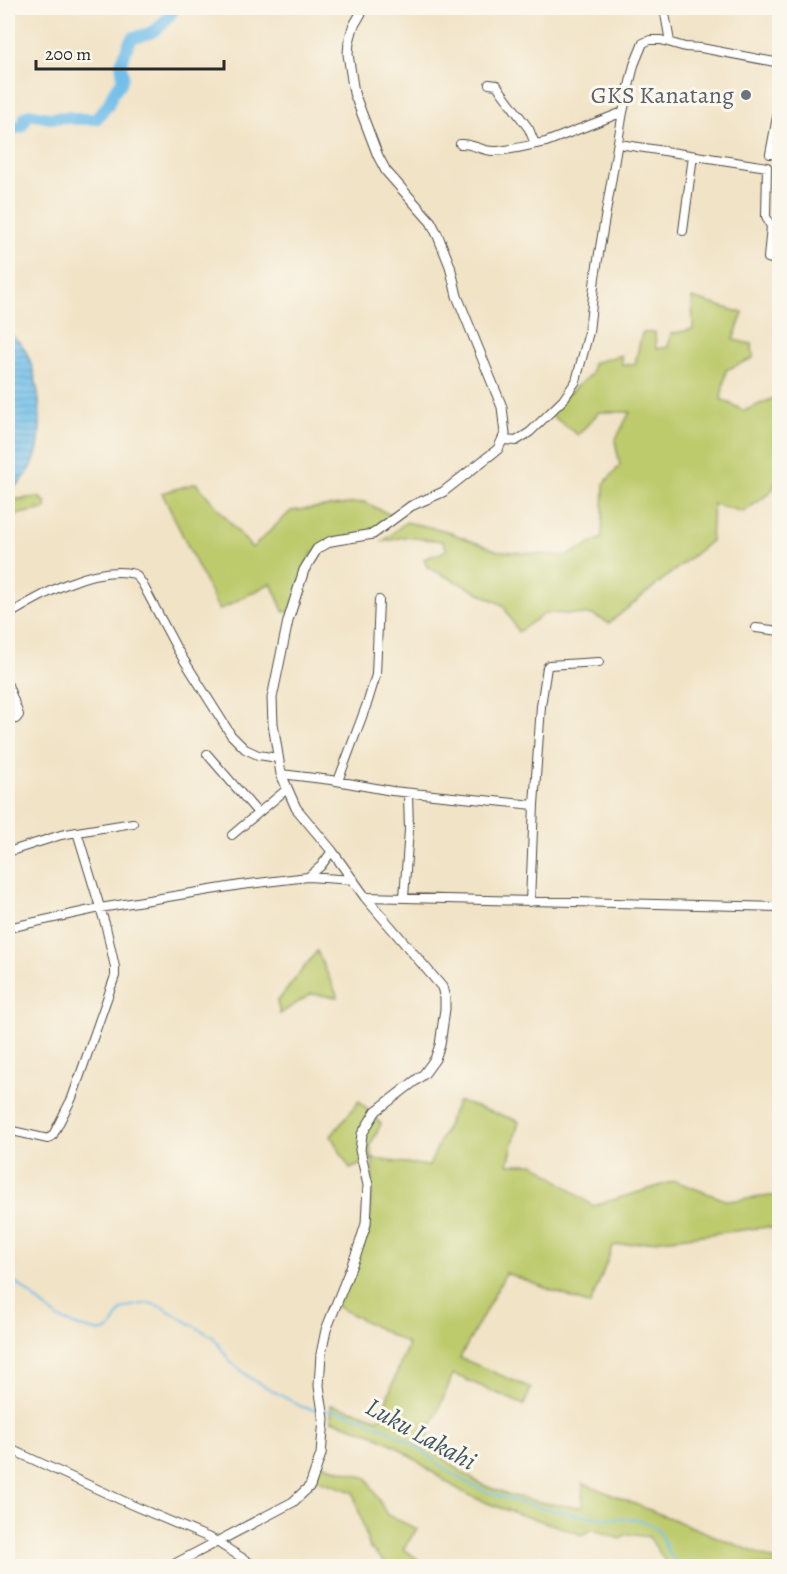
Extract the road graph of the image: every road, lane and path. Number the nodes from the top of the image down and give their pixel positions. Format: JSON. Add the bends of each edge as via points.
{"nodes":[{"id":1,"x":364,"y":8,"type":"edge"},
{"id":2,"x":664,"y":8,"type":"edge"},
{"id":3,"x":670,"y":42,"type":"junction"},
{"id":4,"x":780,"y":63,"type":"edge"},
{"id":5,"x":489,"y":84,"type":"dead end"},
{"id":6,"x":780,"y":101,"type":"edge"},
{"id":7,"x":623,"y":112,"type":"junction"},
{"id":8,"x":460,"y":144,"type":"dead end"},
{"id":9,"x":535,"y":144,"type":"junction"},
{"id":10,"x":619,"y":144,"type":"junction"},
{"id":11,"x":771,"y":154,"type":"junction"},
{"id":12,"x":780,"y":155,"type":"edge"},
{"id":13,"x":693,"y":156,"type":"junction"},
{"id":14,"x":767,"y":167,"type":"junction"},
{"id":15,"x":775,"y":227,"type":"edge"},
{"id":16,"x":682,"y":231,"type":"dead end"},
{"id":17,"x":780,"y":262,"type":"edge"},
{"id":18,"x":504,"y":440,"type":"junction"},
{"id":19,"x":379,"y":600,"type":"dead end"},
{"id":20,"x":8,"y":615,"type":"edge"},
{"id":21,"x":756,"y":628,"type":"dead end"},
{"id":22,"x":780,"y":631,"type":"edge"},
{"id":23,"x":599,"y":662,"type":"dead end"},
{"id":24,"x":8,"y":685,"type":"edge"},
{"id":25,"x":8,"y":720,"type":"edge"},
{"id":26,"x":207,"y":754,"type":"dead end"},
{"id":27,"x":278,"y":758,"type":"junction"},
{"id":28,"x":281,"y":774,"type":"junction"},
{"id":29,"x":338,"y":782,"type":"junction"},
{"id":30,"x":287,"y":789,"type":"junction"},
{"id":31,"x":408,"y":793,"type":"junction"},
{"id":32,"x":534,"y":805,"type":"junction"},
{"id":33,"x":258,"y":813,"type":"junction"},
{"id":34,"x":133,"y":823,"type":"dead end"},
{"id":35,"x":77,"y":832,"type":"junction"},
{"id":36,"x":232,"y":835,"type":"dead end"},
{"id":37,"x":332,"y":851,"type":"junction"},
{"id":38,"x":8,"y":852,"type":"edge"},
{"id":39,"x":308,"y":877,"type":"junction"},
{"id":40,"x":354,"y":880,"type":"junction"},
{"id":41,"x":365,"y":897,"type":"junction"},
{"id":42,"x":404,"y":897,"type":"junction"},
{"id":43,"x":530,"y":902,"type":"junction"},
{"id":44,"x":780,"y":907,"type":"edge"},
{"id":45,"x":100,"y":908,"type":"junction"},
{"id":46,"x":8,"y":928,"type":"edge"},
{"id":47,"x":8,"y":1130,"type":"edge"},
{"id":48,"x":8,"y":1448,"type":"edge"},
{"id":49,"x":219,"y":1543,"type":"junction"},
{"id":50,"x":171,"y":1566,"type":"edge"},
{"id":51,"x":255,"y":1566,"type":"edge"}],
"edges":[{"from":1,"to":18,"type":"main road","via":[[349,42],[354,93],[386,171],[431,222],[438,236],[457,296],[502,407]]},
{"from":2,"to":3,"type":"street"},
{"from":3,"to":4,"type":"street"},
{"from":3,"to":7,"type":"street","via":[[650,40],[641,47]]},
{"from":5,"to":9,"type":"street","via":[[497,85],[529,129]]},
{"from":6,"to":11,"type":"street"},
{"from":7,"to":9,"type":"street"},
{"from":7,"to":10,"type":"street"},
{"from":8,"to":9,"type":"street","via":[[492,151]]},
{"from":10,"to":13,"type":"street"},
{"from":10,"to":18,"type":"street","via":[[589,332],[576,381],[530,432],[516,441]]},
{"from":11,"to":12,"type":"street"},
{"from":11,"to":14,"type":"street"},
{"from":13,"to":14,"type":"street"},
{"from":13,"to":16,"type":"street"},
{"from":14,"to":15,"type":"street","via":[[766,216]]},
{"from":15,"to":17,"type":"street","via":[[768,258]]},
{"from":18,"to":27,"type":"main road","via":[[443,492],[411,506],[380,530],[331,541],[313,555],[304,570],[288,621],[272,698]]},
{"from":19,"to":29,"type":"street","via":[[376,675]]},
{"from":20,"to":27,"type":"street","via":[[53,589],[78,580],[111,573],[135,574],[231,735],[253,753]]},
{"from":21,"to":22,"type":"street"},
{"from":23,"to":32,"type":"street","via":[[547,667]]},
{"from":24,"to":25,"type":"street","via":[[19,715]]},
{"from":26,"to":33,"type":"street"},
{"from":27,"to":28,"type":"main road"},
{"from":28,"to":29,"type":"street"},
{"from":28,"to":30,"type":"main road"},
{"from":29,"to":31,"type":"street"},
{"from":30,"to":33,"type":"street"},
{"from":30,"to":37,"type":"main road","via":[[296,808]]},
{"from":31,"to":32,"type":"street"},
{"from":31,"to":42,"type":"street"},
{"from":32,"to":43,"type":"street"},
{"from":33,"to":36,"type":"street"},
{"from":34,"to":35,"type":"street"},
{"from":35,"to":38,"type":"street"},
{"from":35,"to":45,"type":"street"},
{"from":37,"to":39,"type":"street"},
{"from":37,"to":40,"type":"main road"},
{"from":39,"to":40,"type":"street"},
{"from":39,"to":45,"type":"street"},
{"from":40,"to":41,"type":"main road"},
{"from":41,"to":42,"type":"street"},
{"from":41,"to":49,"type":"main road","via":[[442,987],[445,1010],[440,1045],[430,1067],[376,1111],[362,1134],[367,1216],[326,1330],[319,1368],[324,1419],[315,1475],[306,1491],[293,1502]]},
{"from":42,"to":43,"type":"street"},
{"from":43,"to":44,"type":"street"},
{"from":45,"to":46,"type":"street"},
{"from":45,"to":47,"type":"street","via":[[115,976],[72,1098],[50,1138]]},
{"from":48,"to":49,"type":"street"},
{"from":49,"to":50,"type":"main road"},
{"from":49,"to":51,"type":"street"}]}
